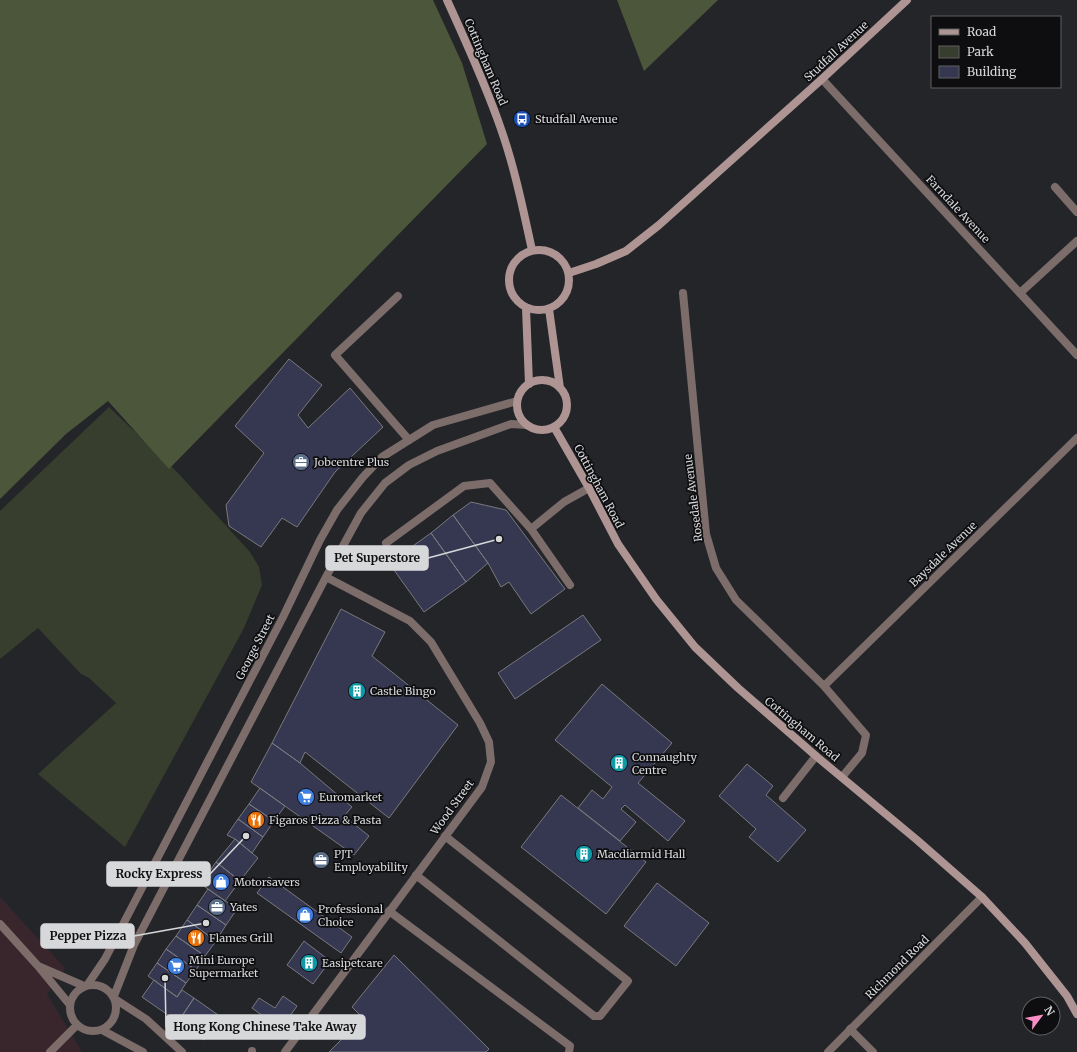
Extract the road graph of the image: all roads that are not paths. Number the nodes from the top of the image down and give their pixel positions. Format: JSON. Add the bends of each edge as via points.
{"nodes":[{"id":1,"x":446,"y":0,"type":"edge"},
{"id":2,"x":906,"y":0,"type":"edge"},
{"id":3,"x":822,"y":79,"type":"junction"},
{"id":4,"x":1055,"y":186,"type":"dead end"},
{"id":5,"x":1077,"y":212,"type":"edge"},
{"id":6,"x":1077,"y":241,"type":"edge"},
{"id":7,"x":532,"y":250,"type":"junction"},
{"id":8,"x":569,"y":273,"type":"junction"},
{"id":9,"x":1020,"y":292,"type":"junction"},
{"id":10,"x":684,"y":293,"type":"dead end"},
{"id":11,"x":398,"y":296,"type":"dead end"},
{"id":12,"x":526,"y":308,"type":"junction"},
{"id":13,"x":550,"y":309,"type":"junction"},
{"id":14,"x":1077,"y":355,"type":"edge"},
{"id":15,"x":529,"y":384,"type":"junction"},
{"id":16,"x":560,"y":388,"type":"junction"},
{"id":17,"x":517,"y":401,"type":"junction"},
{"id":18,"x":527,"y":425,"type":"junction"},
{"id":19,"x":554,"y":427,"type":"junction"},
{"id":20,"x":1077,"y":438,"type":"edge"},
{"id":21,"x":409,"y":440,"type":"junction"},
{"id":22,"x":589,"y":488,"type":"junction"},
{"id":23,"x":531,"y":529,"type":"junction"},
{"id":24,"x":386,"y":544,"type":"dead end"},
{"id":25,"x":326,"y":577,"type":"junction"},
{"id":26,"x":570,"y":586,"type":"dead end"},
{"id":27,"x":824,"y":686,"type":"junction"},
{"id":28,"x":816,"y":756,"type":"junction"},
{"id":29,"x":842,"y":777,"type":"junction"},
{"id":30,"x":783,"y":798,"type":"dead end"},
{"id":31,"x":445,"y":836,"type":"junction"},
{"id":32,"x":416,"y":875,"type":"junction"},
{"id":33,"x":982,"y":897,"type":"junction"},
{"id":34,"x":389,"y":912,"type":"junction"},
{"id":35,"x":0,"y":924,"type":"edge"},
{"id":36,"x":38,"y":966,"type":"junction"},
{"id":37,"x":86,"y":985,"type":"junction"},
{"id":38,"x":114,"y":997,"type":"junction"},
{"id":39,"x":70,"y":1005,"type":"junction"},
{"id":40,"x":1077,"y":1014,"type":"edge"},
{"id":41,"x":77,"y":1025,"type":"junction"},
{"id":42,"x":850,"y":1029,"type":"junction"},
{"id":43,"x":102,"y":1030,"type":"junction"},
{"id":44,"x":50,"y":1052,"type":"edge"},
{"id":45,"x":143,"y":1052,"type":"edge"},
{"id":46,"x":182,"y":1052,"type":"edge"},
{"id":47,"x":285,"y":1052,"type":"edge"},
{"id":48,"x":569,"y":1052,"type":"edge"},
{"id":49,"x":828,"y":1052,"type":"edge"},
{"id":50,"x":873,"y":1052,"type":"edge"}],
"edges":[{"from":1,"to":7,"type":"street","name":"Cottingham Road","via":[[484,84],[501,130],[516,176]]},
{"from":2,"to":3,"type":"street","name":"Studfall Avenue"},
{"from":3,"to":8,"type":"street","name":"Studfall Avenue","via":[[659,225],[626,251]]},
{"from":3,"to":9,"type":"street","name":"Farndale Avenue"},
{"from":4,"to":5,"type":"street"},
{"from":6,"to":9,"type":"street"},
{"from":7,"to":8,"type":"street","via":[[542,249],[551,252],[559,257]]},
{"from":7,"to":12,"type":"street","via":[[516,259],[509,277],[512,295]]},
{"from":8,"to":13,"type":"street","via":[[568,291],[561,302]]},
{"from":9,"to":14,"type":"street","name":"Farndale Avenue"},
{"from":10,"to":27,"type":"street","name":"Rosedale Avenue","via":[[706,534],[716,568],[736,600]]},
{"from":11,"to":21,"type":"street","via":[[335,355]]},
{"from":12,"to":13,"type":"street"},
{"from":12,"to":15,"type":"street"},
{"from":13,"to":16,"type":"street"},
{"from":15,"to":16,"type":"street","via":[[545,380]]},
{"from":15,"to":17,"type":"street","via":[[523,388]]},
{"from":16,"to":19,"type":"street","via":[[564,394],[566,409],[564,416]]},
{"from":17,"to":18,"type":"street","via":[[520,418]]},
{"from":17,"to":21,"type":"street","name":"George Street","via":[[433,425]]},
{"from":18,"to":19,"type":"street","via":[[536,430]]},
{"from":18,"to":25,"type":"street","via":[[511,424],[436,451],[409,465],[385,483],[361,513]]},
{"from":19,"to":22,"type":"street","name":"Cottingham Road"},
{"from":20,"to":27,"type":"street","name":"Baysdale Avenue"},
{"from":21,"to":37,"type":"street","name":"George Street","via":[[382,457],[336,510],[105,959]]},
{"from":22,"to":23,"type":"street","via":[[564,502]]},
{"from":22,"to":28,"type":"street","name":"Cottingham Road","via":[[618,544],[656,599],[695,647]]},
{"from":23,"to":24,"type":"street","via":[[490,483],[464,486]]},
{"from":23,"to":26,"type":"street"},
{"from":25,"to":31,"type":"street","name":"Wood Street","via":[[410,621],[431,642],[489,742],[491,762],[482,787]]},
{"from":25,"to":38,"type":"street","via":[[134,945]]},
{"from":27,"to":29,"type":"street","name":"Rosedale Avenue","via":[[866,735],[862,753]]},
{"from":28,"to":29,"type":"street","name":"Cottingham Road"},
{"from":28,"to":30,"type":"street"},
{"from":29,"to":33,"type":"street","name":"Cottingham Road"},
{"from":31,"to":32,"type":"street","name":"Wood Street"},
{"from":31,"to":32,"type":"street","via":[[628,981],[600,1016],[594,1016]]},
{"from":32,"to":34,"type":"street","name":"Wood Street"},
{"from":33,"to":40,"type":"street","name":"Cottingham Road","via":[[1025,943]]},
{"from":33,"to":42,"type":"street","name":"Richmond Road"},
{"from":34,"to":47,"type":"street","name":"Wood Street"},
{"from":34,"to":48,"type":"street","via":[[570,1046]]},
{"from":35,"to":36,"type":"street"},
{"from":36,"to":37,"type":"street"},
{"from":36,"to":39,"type":"street"},
{"from":37,"to":38,"type":"street","via":[[103,986]]},
{"from":37,"to":39,"type":"street","name":"George Street","via":[[77,990]]},
{"from":38,"to":43,"type":"street","via":[[116,1014],[113,1021]]},
{"from":38,"to":46,"type":"street","via":[[146,1019]]},
{"from":39,"to":41,"type":"street","via":[[70,1012]]},
{"from":41,"to":43,"type":"street","via":[[89,1031]]},
{"from":41,"to":44,"type":"street"},
{"from":42,"to":49,"type":"street","name":"Richmond Road"},
{"from":42,"to":50,"type":"street"},
{"from":43,"to":45,"type":"street"}]}
